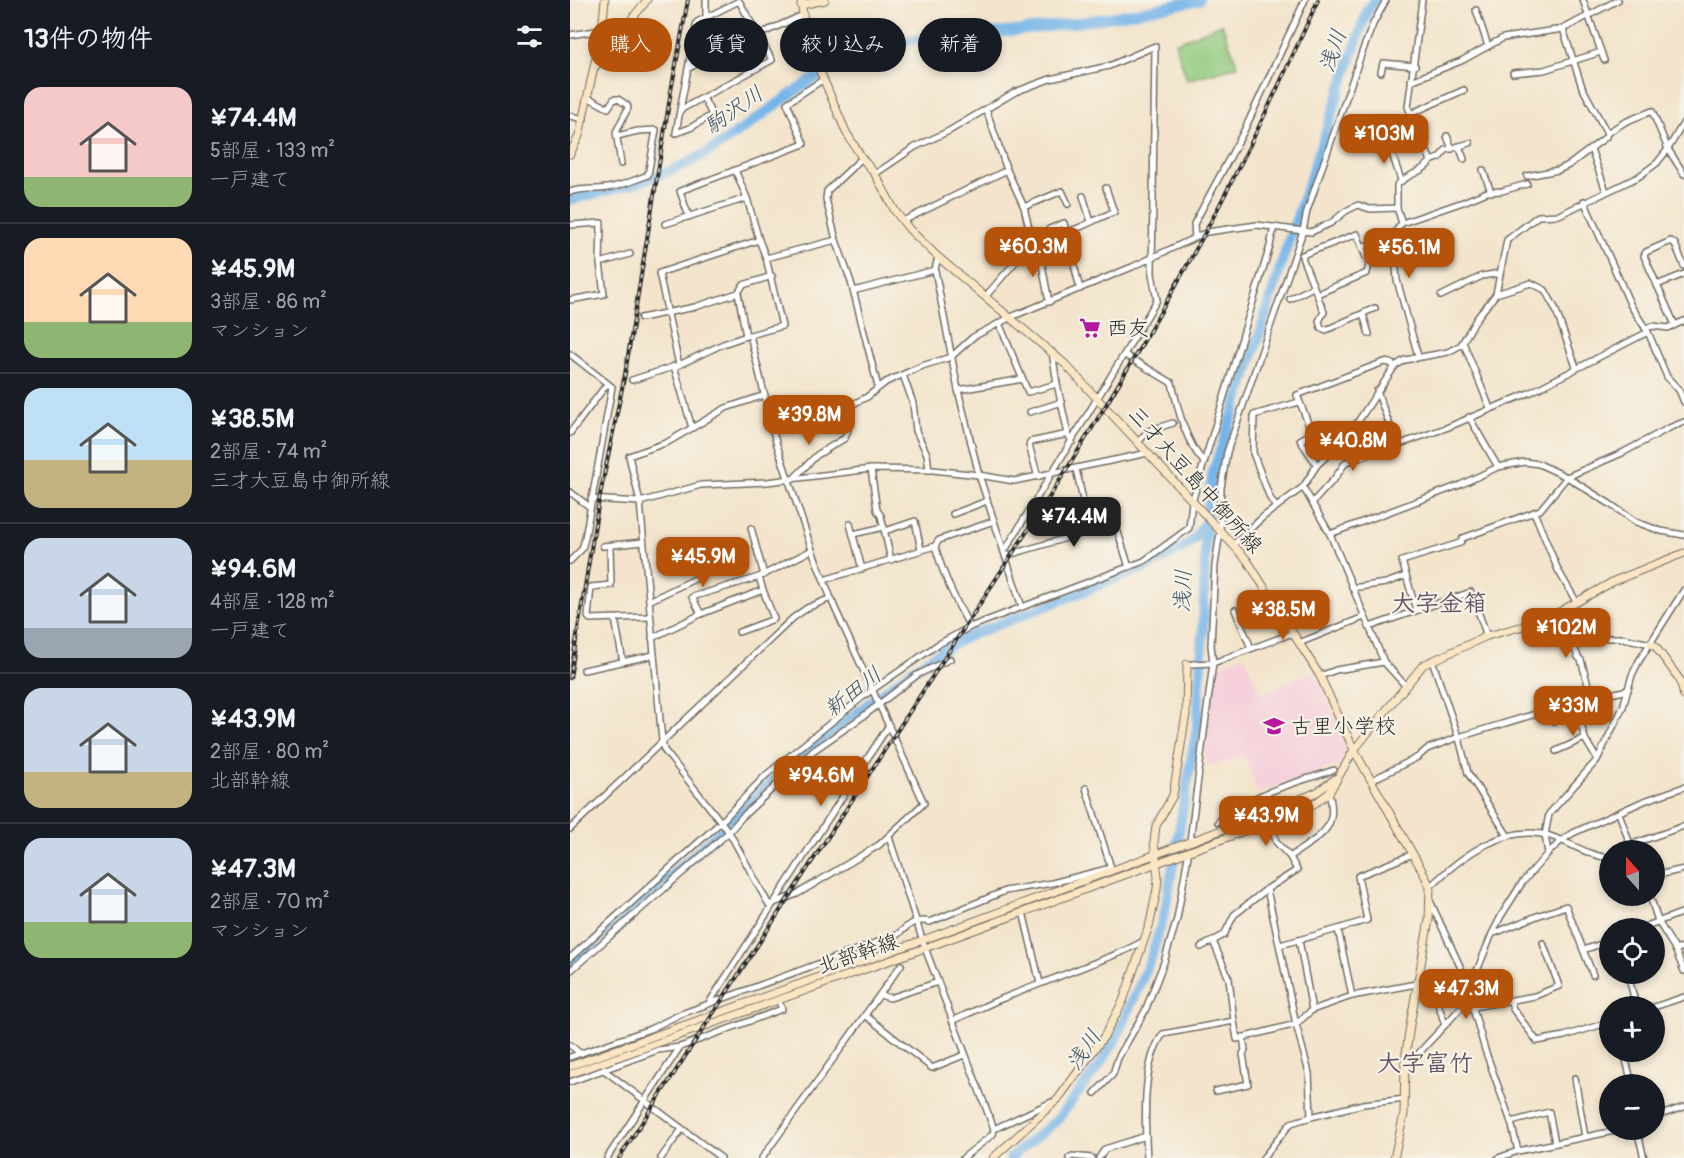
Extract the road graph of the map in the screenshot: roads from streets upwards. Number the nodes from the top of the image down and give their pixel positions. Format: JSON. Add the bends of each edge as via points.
{"nodes":[{"id":1,"x":605,"y":0,"type":"edge"},
{"id":2,"x":647,"y":0,"type":"edge"},
{"id":3,"x":706,"y":0,"type":"edge"},
{"id":4,"x":739,"y":0,"type":"edge"},
{"id":5,"x":825,"y":0,"type":"edge"},
{"id":6,"x":1305,"y":0,"type":"edge"},
{"id":7,"x":1386,"y":0,"type":"edge"},
{"id":8,"x":1427,"y":0,"type":"edge"},
{"id":9,"x":1583,"y":0,"type":"edge"},
{"id":10,"x":1618,"y":0,"type":"edge"},
{"id":11,"x":801,"y":2,"type":"edge"},
{"id":12,"x":1422,"y":3,"type":"edge"},
{"id":13,"x":1476,"y":10,"type":"dead end"},
{"id":14,"x":803,"y":15,"type":"junction"},
{"id":15,"x":1590,"y":15,"type":"junction"},
{"id":16,"x":603,"y":18,"type":"edge"},
{"id":17,"x":632,"y":18,"type":"edge"},
{"id":18,"x":706,"y":18,"type":"joint"},
{"id":19,"x":749,"y":18,"type":"edge"},
{"id":20,"x":768,"y":29,"type":"edge"},
{"id":21,"x":1563,"y":29,"type":"junction"},
{"id":22,"x":588,"y":32,"type":"edge"},
{"id":23,"x":570,"y":35,"type":"edge"},
{"id":24,"x":1488,"y":46,"type":"junction"},
{"id":25,"x":1601,"y":52,"type":"junction"},
{"id":26,"x":1604,"y":60,"type":"dead end"},
{"id":27,"x":1572,"y":62,"type":"junction"},
{"id":28,"x":1415,"y":66,"type":"junction"},
{"id":29,"x":593,"y":72,"type":"edge"},
{"id":30,"x":688,"y":72,"type":"edge"},
{"id":31,"x":750,"y":72,"type":"edge"},
{"id":32,"x":1381,"y":72,"type":"dead end"},
{"id":33,"x":1514,"y":73,"type":"dead end"},
{"id":34,"x":822,"y":75,"type":"junction"},
{"id":35,"x":1411,"y":81,"type":"junction"},
{"id":36,"x":1464,"y":90,"type":"dead end"},
{"id":37,"x":587,"y":97,"type":"junction"},
{"id":38,"x":703,"y":97,"type":"junction"},
{"id":39,"x":680,"y":110,"type":"junction"},
{"id":40,"x":986,"y":110,"type":"junction"},
{"id":41,"x":1410,"y":114,"type":"junction"},
{"id":42,"x":570,"y":116,"type":"edge"},
{"id":43,"x":584,"y":119,"type":"junction"},
{"id":44,"x":1684,"y":122,"type":"edge"},
{"id":45,"x":1607,"y":133,"type":"junction"},
{"id":46,"x":617,"y":136,"type":"junction"},
{"id":47,"x":1447,"y":136,"type":"dead end"},
{"id":48,"x":1371,"y":142,"type":"dead end"},
{"id":49,"x":1470,"y":143,"type":"dead end"},
{"id":50,"x":1459,"y":146,"type":"junction"},
{"id":51,"x":1452,"y":149,"type":"junction"},
{"id":52,"x":1591,"y":149,"type":"junction"},
{"id":53,"x":1668,"y":149,"type":"junction"},
{"id":54,"x":570,"y":154,"type":"edge"},
{"id":55,"x":862,"y":158,"type":"junction"},
{"id":56,"x":1464,"y":159,"type":"dead end"},
{"id":57,"x":1431,"y":161,"type":"junction"},
{"id":58,"x":621,"y":164,"type":"dead end"},
{"id":59,"x":735,"y":170,"type":"junction"},
{"id":60,"x":1007,"y":170,"type":"junction"},
{"id":61,"x":1483,"y":170,"type":"dead end"},
{"id":62,"x":875,"y":174,"type":"junction"},
{"id":63,"x":1684,"y":174,"type":"edge"},
{"id":64,"x":1527,"y":176,"type":"dead end"},
{"id":65,"x":1401,"y":180,"type":"junction"},
{"id":66,"x":1527,"y":184,"type":"dead end"},
{"id":67,"x":1106,"y":188,"type":"dead end"},
{"id":68,"x":1606,"y":191,"type":"junction"},
{"id":69,"x":570,"y":192,"type":"edge"},
{"id":70,"x":1491,"y":192,"type":"junction"},
{"id":71,"x":1083,"y":196,"type":"dead end"},
{"id":72,"x":747,"y":198,"type":"junction"},
{"id":73,"x":1584,"y":201,"type":"junction"},
{"id":74,"x":1068,"y":204,"type":"dead end"},
{"id":75,"x":1024,"y":207,"type":"junction"},
{"id":76,"x":1397,"y":208,"type":"junction"},
{"id":77,"x":689,"y":217,"type":"junction"},
{"id":78,"x":903,"y":221,"type":"junction"},
{"id":79,"x":1091,"y":222,"type":"junction"},
{"id":80,"x":1402,"y":223,"type":"junction"},
{"id":81,"x":665,"y":224,"type":"dead end"},
{"id":82,"x":570,"y":225,"type":"edge"},
{"id":83,"x":1275,"y":227,"type":"junction"},
{"id":84,"x":1301,"y":231,"type":"junction"},
{"id":85,"x":1066,"y":232,"type":"junction"},
{"id":86,"x":1393,"y":235,"type":"junction"},
{"id":87,"x":1195,"y":238,"type":"junction"},
{"id":88,"x":759,"y":240,"type":"junction"},
{"id":89,"x":836,"y":240,"type":"junction"},
{"id":90,"x":1363,"y":247,"type":"junction"},
{"id":91,"x":1036,"y":249,"type":"junction"},
{"id":92,"x":630,"y":254,"type":"dead end"},
{"id":93,"x":938,"y":256,"type":"junction"},
{"id":94,"x":1152,"y":257,"type":"junction"},
{"id":95,"x":766,"y":258,"type":"junction"},
{"id":96,"x":600,"y":263,"type":"junction"},
{"id":97,"x":1684,"y":266,"type":"edge"},
{"id":98,"x":935,"y":270,"type":"junction"},
{"id":99,"x":1500,"y":273,"type":"junction"},
{"id":100,"x":1684,"y":274,"type":"edge"},
{"id":101,"x":772,"y":276,"type":"junction"},
{"id":102,"x":1658,"y":285,"type":"junction"},
{"id":103,"x":1313,"y":287,"type":"junction"},
{"id":104,"x":1080,"y":289,"type":"junction"},
{"id":105,"x":853,"y":291,"type":"junction"},
{"id":106,"x":738,"y":293,"type":"junction"},
{"id":107,"x":1317,"y":294,"type":"junction"},
{"id":108,"x":1496,"y":294,"type":"junction"},
{"id":109,"x":1441,"y":296,"type":"dead end"},
{"id":110,"x":985,"y":297,"type":"junction"},
{"id":111,"x":1290,"y":299,"type":"dead end"},
{"id":112,"x":570,"y":300,"type":"edge"},
{"id":113,"x":1049,"y":302,"type":"junction"},
{"id":114,"x":1376,"y":308,"type":"dead end"},
{"id":115,"x":668,"y":312,"type":"junction"},
{"id":116,"x":1363,"y":314,"type":"junction"},
{"id":117,"x":1011,"y":317,"type":"junction"},
{"id":118,"x":641,"y":318,"type":"dead end"},
{"id":119,"x":1684,"y":321,"type":"edge"},
{"id":120,"x":999,"y":323,"type":"junction"},
{"id":121,"x":1675,"y":325,"type":"junction"},
{"id":122,"x":1647,"y":330,"type":"junction"},
{"id":123,"x":1369,"y":334,"type":"dead end"},
{"id":124,"x":748,"y":336,"type":"junction"},
{"id":125,"x":1463,"y":342,"type":"junction"},
{"id":126,"x":1052,"y":351,"type":"junction"},
{"id":127,"x":570,"y":354,"type":"edge"},
{"id":128,"x":1125,"y":355,"type":"junction"},
{"id":129,"x":1418,"y":356,"type":"junction"},
{"id":130,"x":951,"y":357,"type":"junction"},
{"id":131,"x":676,"y":365,"type":"junction"},
{"id":132,"x":1395,"y":366,"type":"junction"},
{"id":133,"x":1576,"y":367,"type":"junction"},
{"id":134,"x":903,"y":375,"type":"junction"},
{"id":135,"x":1023,"y":379,"type":"junction"},
{"id":136,"x":632,"y":380,"type":"dead end"},
{"id":137,"x":607,"y":384,"type":"junction"},
{"id":138,"x":1057,"y":384,"type":"junction"},
{"id":139,"x":878,"y":387,"type":"junction"},
{"id":140,"x":958,"y":390,"type":"junction"},
{"id":141,"x":1377,"y":391,"type":"junction"},
{"id":142,"x":765,"y":395,"type":"junction"},
{"id":143,"x":1098,"y":399,"type":"junction"},
{"id":144,"x":1062,"y":402,"type":"junction"},
{"id":145,"x":1299,"y":402,"type":"junction"},
{"id":146,"x":1684,"y":402,"type":"edge"},
{"id":147,"x":1490,"y":408,"type":"junction"},
{"id":148,"x":1030,"y":412,"type":"dead end"},
{"id":149,"x":1469,"y":417,"type":"junction"},
{"id":150,"x":1684,"y":422,"type":"edge"},
{"id":151,"x":1173,"y":423,"type":"dead end"},
{"id":152,"x":692,"y":428,"type":"junction"},
{"id":153,"x":570,"y":433,"type":"edge"},
{"id":154,"x":1068,"y":434,"type":"junction"},
{"id":155,"x":1072,"y":442,"type":"junction"},
{"id":156,"x":1138,"y":442,"type":"junction"},
{"id":157,"x":1397,"y":445,"type":"junction"},
{"id":158,"x":1148,"y":453,"type":"junction"},
{"id":159,"x":1204,"y":462,"type":"junction"},
{"id":160,"x":1317,"y":465,"type":"junction"},
{"id":161,"x":1498,"y":467,"type":"junction"},
{"id":162,"x":871,"y":469,"type":"junction"},
{"id":163,"x":1076,"y":469,"type":"junction"},
{"id":164,"x":929,"y":470,"type":"junction"},
{"id":165,"x":1052,"y":473,"type":"junction"},
{"id":166,"x":979,"y":475,"type":"junction"},
{"id":167,"x":795,"y":477,"type":"junction"},
{"id":168,"x":1038,"y":477,"type":"junction"},
{"id":169,"x":1568,"y":477,"type":"junction"},
{"id":170,"x":787,"y":479,"type":"junction"},
{"id":171,"x":1303,"y":487,"type":"junction"},
{"id":172,"x":570,"y":492,"type":"edge"},
{"id":173,"x":591,"y":499,"type":"junction"},
{"id":174,"x":987,"y":501,"type":"junction"},
{"id":175,"x":640,"y":502,"type":"junction"},
{"id":176,"x":1192,"y":502,"type":"junction"},
{"id":177,"x":1312,"y":503,"type":"junction"},
{"id":178,"x":590,"y":507,"type":"junction"},
{"id":179,"x":1276,"y":507,"type":"junction"},
{"id":180,"x":1534,"y":512,"type":"junction"},
{"id":181,"x":953,"y":514,"type":"dead end"},
{"id":182,"x":994,"y":521,"type":"junction"},
{"id":183,"x":850,"y":524,"type":"dead end"},
{"id":184,"x":751,"y":528,"type":"dead end"},
{"id":185,"x":884,"y":529,"type":"junction"},
{"id":186,"x":1218,"y":530,"type":"junction"},
{"id":187,"x":1090,"y":531,"type":"junction"},
{"id":188,"x":853,"y":534,"type":"junction"},
{"id":189,"x":1330,"y":534,"type":"junction"},
{"id":190,"x":1684,"y":535,"type":"edge"},
{"id":191,"x":643,"y":542,"type":"junction"},
{"id":192,"x":695,"y":544,"type":"dead end"},
{"id":193,"x":1233,"y":545,"type":"junction"},
{"id":194,"x":935,"y":546,"type":"junction"},
{"id":195,"x":812,"y":550,"type":"junction"},
{"id":196,"x":921,"y":550,"type":"junction"},
{"id":197,"x":1684,"y":553,"type":"edge"},
{"id":198,"x":1005,"y":554,"type":"junction"},
{"id":199,"x":570,"y":560,"type":"edge"},
{"id":200,"x":891,"y":560,"type":"junction"},
{"id":201,"x":1129,"y":567,"type":"junction"},
{"id":202,"x":862,"y":569,"type":"junction"},
{"id":203,"x":762,"y":576,"type":"junction"},
{"id":204,"x":1405,"y":576,"type":"junction"},
{"id":205,"x":824,"y":580,"type":"junction"},
{"id":206,"x":1352,"y":588,"type":"junction"},
{"id":207,"x":763,"y":590,"type":"junction"},
{"id":208,"x":1684,"y":590,"type":"edge"},
{"id":209,"x":831,"y":598,"type":"junction"},
{"id":210,"x":649,"y":601,"type":"junction"},
{"id":211,"x":1577,"y":603,"type":"junction"},
{"id":212,"x":1022,"y":608,"type":"junction"},
{"id":213,"x":1235,"y":610,"type":"dead end"},
{"id":214,"x":1416,"y":610,"type":"junction"},
{"id":215,"x":1560,"y":612,"type":"junction"},
{"id":216,"x":701,"y":614,"type":"junction"},
{"id":217,"x":650,"y":617,"type":"junction"},
{"id":218,"x":1364,"y":617,"type":"junction"},
{"id":219,"x":615,"y":619,"type":"junction"},
{"id":220,"x":970,"y":627,"type":"junction"},
{"id":221,"x":1369,"y":627,"type":"junction"},
{"id":222,"x":739,"y":632,"type":"dead end"},
{"id":223,"x":1293,"y":633,"type":"junction"},
{"id":224,"x":1487,"y":636,"type":"junction"},
{"id":225,"x":652,"y":638,"type":"junction"},
{"id":226,"x":1608,"y":638,"type":"dead end"},
{"id":227,"x":1299,"y":643,"type":"junction"},
{"id":228,"x":1651,"y":644,"type":"junction"},
{"id":229,"x":1251,"y":648,"type":"junction"},
{"id":230,"x":654,"y":655,"type":"junction"},
{"id":231,"x":950,"y":659,"type":"dead end"},
{"id":232,"x":1432,"y":660,"type":"junction"},
{"id":233,"x":623,"y":662,"type":"junction"},
{"id":234,"x":1211,"y":662,"type":"junction"},
{"id":235,"x":1384,"y":662,"type":"junction"},
{"id":236,"x":1190,"y":664,"type":"joint"},
{"id":237,"x":584,"y":670,"type":"dead end"},
{"id":238,"x":1320,"y":676,"type":"junction"},
{"id":239,"x":1405,"y":685,"type":"junction"},
{"id":240,"x":1628,"y":690,"type":"junction"},
{"id":241,"x":873,"y":692,"type":"junction"},
{"id":242,"x":1684,"y":696,"type":"edge"},
{"id":243,"x":1592,"y":699,"type":"junction"},
{"id":244,"x":1575,"y":702,"type":"junction"},
{"id":245,"x":878,"y":703,"type":"junction"},
{"id":246,"x":1550,"y":710,"type":"junction"},
{"id":247,"x":1554,"y":721,"type":"dead end"},
{"id":248,"x":889,"y":725,"type":"junction"},
{"id":249,"x":1458,"y":737,"type":"junction"},
{"id":250,"x":1585,"y":738,"type":"junction"},
{"id":251,"x":662,"y":741,"type":"junction"},
{"id":252,"x":1354,"y":750,"type":"junction"},
{"id":253,"x":1556,"y":751,"type":"dead end"},
{"id":254,"x":1597,"y":760,"type":"junction"},
{"id":255,"x":1344,"y":768,"type":"junction"},
{"id":256,"x":1334,"y":770,"type":"dead end"},
{"id":257,"x":1372,"y":780,"type":"junction"},
{"id":258,"x":1684,"y":787,"type":"edge"},
{"id":259,"x":1086,"y":788,"type":"dead end"},
{"id":260,"x":1329,"y":793,"type":"junction"},
{"id":261,"x":1262,"y":796,"type":"junction"},
{"id":262,"x":1619,"y":813,"type":"junction"},
{"id":263,"x":1270,"y":816,"type":"junction"},
{"id":264,"x":1218,"y":822,"type":"dead end"},
{"id":265,"x":1684,"y":826,"type":"edge"},
{"id":266,"x":725,"y":827,"type":"junction"},
{"id":267,"x":570,"y":829,"type":"edge"},
{"id":268,"x":1545,"y":835,"type":"junction"},
{"id":269,"x":1508,"y":836,"type":"junction"},
{"id":270,"x":889,"y":837,"type":"junction"},
{"id":271,"x":1628,"y":840,"type":"edge"},
{"id":272,"x":1650,"y":840,"type":"edge"},
{"id":273,"x":1561,"y":841,"type":"junction"},
{"id":274,"x":1187,"y":846,"type":"junction"},
{"id":275,"x":1159,"y":853,"type":"junction"},
{"id":276,"x":1413,"y":854,"type":"junction"},
{"id":277,"x":1548,"y":854,"type":"junction"},
{"id":278,"x":1599,"y":855,"type":"edge"},
{"id":279,"x":1290,"y":857,"type":"junction"},
{"id":280,"x":1156,"y":863,"type":"junction"},
{"id":281,"x":1684,"y":869,"type":"edge"},
{"id":282,"x":1665,"y":873,"type":"edge"},
{"id":283,"x":1430,"y":887,"type":"junction"},
{"id":284,"x":1019,"y":889,"type":"junction"},
{"id":285,"x":1267,"y":889,"type":"junction"},
{"id":286,"x":773,"y":902,"type":"junction"},
{"id":287,"x":1430,"y":902,"type":"junction"},
{"id":288,"x":1021,"y":904,"type":"junction"},
{"id":289,"x":1023,"y":912,"type":"junction"},
{"id":290,"x":1684,"y":912,"type":"edge"},
{"id":291,"x":1665,"y":919,"type":"edge"},
{"id":292,"x":916,"y":921,"type":"junction"},
{"id":293,"x":1338,"y":929,"type":"junction"},
{"id":294,"x":1665,"y":933,"type":"edge"},
{"id":295,"x":1492,"y":934,"type":"junction"},
{"id":296,"x":923,"y":940,"type":"junction"},
{"id":297,"x":1299,"y":940,"type":"junction"},
{"id":298,"x":1144,"y":941,"type":"junction"},
{"id":299,"x":1213,"y":941,"type":"junction"},
{"id":300,"x":1543,"y":943,"type":"dead end"},
{"id":301,"x":1280,"y":945,"type":"junction"},
{"id":302,"x":1599,"y":945,"type":"edge"},
{"id":303,"x":1201,"y":947,"type":"dead end"},
{"id":304,"x":1684,"y":947,"type":"edge"},
{"id":305,"x":925,"y":948,"type":"junction"},
{"id":306,"x":1583,"y":950,"type":"junction"},
{"id":307,"x":1675,"y":950,"type":"junction"},
{"id":308,"x":570,"y":958,"type":"edge"},
{"id":309,"x":901,"y":965,"type":"dead end"},
{"id":310,"x":570,"y":971,"type":"edge"},
{"id":311,"x":1684,"y":971,"type":"edge"},
{"id":312,"x":1593,"y":975,"type":"dead end"},
{"id":313,"x":772,"y":981,"type":"junction"},
{"id":314,"x":1467,"y":981,"type":"junction"},
{"id":315,"x":938,"y":982,"type":"junction"},
{"id":316,"x":1040,"y":983,"type":"junction"},
{"id":317,"x":1416,"y":984,"type":"junction"},
{"id":318,"x":1470,"y":988,"type":"junction"},
{"id":319,"x":880,"y":995,"type":"junction"},
{"id":320,"x":777,"y":996,"type":"junction"},
{"id":321,"x":1352,"y":996,"type":"junction"},
{"id":322,"x":1684,"y":997,"type":"edge"},
{"id":323,"x":1470,"y":998,"type":"junction"},
{"id":324,"x":1511,"y":1002,"type":"junction"},
{"id":325,"x":709,"y":1003,"type":"junction"},
{"id":326,"x":1665,"y":1003,"type":"edge"},
{"id":327,"x":1473,"y":1007,"type":"junction"},
{"id":328,"x":1312,"y":1010,"type":"junction"},
{"id":329,"x":866,"y":1015,"type":"junction"},
{"id":330,"x":952,"y":1021,"type":"junction"},
{"id":331,"x":1234,"y":1021,"type":"junction"},
{"id":332,"x":1296,"y":1024,"type":"junction"},
{"id":333,"x":1445,"y":1025,"type":"junction"},
{"id":334,"x":1599,"y":1025,"type":"edge"},
{"id":335,"x":1243,"y":1037,"type":"junction"},
{"id":336,"x":570,"y":1045,"type":"edge"},
{"id":337,"x":680,"y":1047,"type":"junction"},
{"id":338,"x":581,"y":1054,"type":"junction"},
{"id":339,"x":964,"y":1055,"type":"junction"},
{"id":340,"x":570,"y":1057,"type":"edge"},
{"id":341,"x":570,"y":1066,"type":"edge"},
{"id":342,"x":1405,"y":1068,"type":"junction"},
{"id":343,"x":604,"y":1070,"type":"junction"},
{"id":344,"x":570,"y":1074,"type":"edge"},
{"id":345,"x":1575,"y":1078,"type":"dead end"},
{"id":346,"x":570,"y":1082,"type":"edge"},
{"id":347,"x":1216,"y":1091,"type":"dead end"},
{"id":348,"x":1095,"y":1093,"type":"dead end"},
{"id":349,"x":1058,"y":1100,"type":"junction"},
{"id":350,"x":1405,"y":1100,"type":"junction"},
{"id":351,"x":645,"y":1101,"type":"junction"},
{"id":352,"x":1684,"y":1109,"type":"edge"},
{"id":353,"x":1665,"y":1114,"type":"edge"},
{"id":354,"x":1311,"y":1117,"type":"junction"},
{"id":355,"x":1511,"y":1122,"type":"junction"},
{"id":356,"x":682,"y":1129,"type":"junction"},
{"id":357,"x":994,"y":1129,"type":"junction"},
{"id":358,"x":1599,"y":1134,"type":"edge"},
{"id":359,"x":1146,"y":1136,"type":"junction"},
{"id":360,"x":1586,"y":1137,"type":"junction"},
{"id":361,"x":1640,"y":1140,"type":"edge"},
{"id":362,"x":1555,"y":1143,"type":"junction"},
{"id":363,"x":1515,"y":1154,"type":"edge"},
{"id":364,"x":607,"y":1158,"type":"edge"},
{"id":365,"x":661,"y":1158,"type":"edge"},
{"id":366,"x":721,"y":1158,"type":"edge"},
{"id":367,"x":762,"y":1158,"type":"edge"},
{"id":368,"x":963,"y":1158,"type":"edge"},
{"id":369,"x":993,"y":1158,"type":"edge"},
{"id":370,"x":1069,"y":1158,"type":"edge"},
{"id":371,"x":1092,"y":1158,"type":"edge"},
{"id":372,"x":1099,"y":1158,"type":"edge"},
{"id":373,"x":1147,"y":1158,"type":"edge"},
{"id":374,"x":1263,"y":1158,"type":"edge"},
{"id":375,"x":1394,"y":1158,"type":"edge"},
{"id":376,"x":1498,"y":1158,"type":"edge"},
{"id":377,"x":1644,"y":1158,"type":"edge"}],
"edges":[{"from":1,"to":16,"type":"street"},
{"from":2,"to":17,"type":"street"},
{"from":3,"to":18,"type":"street"},
{"from":4,"to":18,"type":"street"},
{"from":4,"to":19,"type":"street"},
{"from":5,"to":11,"type":"street"},
{"from":6,"to":87,"type":"street","via":[[1244,131],[1194,224]]},
{"from":7,"to":84,"type":"street","via":[[1361,55]]},
{"from":8,"to":12,"type":"street"},
{"from":9,"to":15,"type":"street"},
{"from":10,"to":15,"type":"street"},
{"from":11,"to":14,"type":"street","name":"三才大豆島中御所線"},
{"from":12,"to":28,"type":"street"},
{"from":13,"to":24,"type":"street"},
{"from":14,"to":20,"type":"street"},
{"from":14,"to":34,"type":"street","name":"三才大豆島中御所線"},
{"from":15,"to":21,"type":"street"},
{"from":15,"to":25,"type":"street"},
{"from":21,"to":24,"type":"street","via":[[1503,38]]},
{"from":21,"to":27,"type":"street"},
{"from":22,"to":23,"type":"street"},
{"from":24,"to":35,"type":"street"},
{"from":25,"to":26,"type":"street"},
{"from":25,"to":27,"type":"street"},
{"from":27,"to":33,"type":"street"},
{"from":27,"to":45,"type":"street"},
{"from":28,"to":32,"type":"street","via":[[1383,63]]},
{"from":28,"to":35,"type":"street"},
{"from":29,"to":37,"type":"street"},
{"from":30,"to":39,"type":"street"},
{"from":31,"to":38,"type":"street"},
{"from":34,"to":55,"type":"street","name":"三才大豆島中御所線","via":[[846,132]]},
{"from":34,"to":59,"type":"street","via":[[787,103],[804,144]]},
{"from":35,"to":41,"type":"street"},
{"from":36,"to":41,"type":"street"},
{"from":37,"to":43,"type":"street"},
{"from":37,"to":46,"type":"street","via":[[608,108],[614,99],[627,105]]},
{"from":38,"to":39,"type":"street"},
{"from":38,"to":39,"type":"street","via":[[712,115],[676,133]]},
{"from":40,"to":60,"type":"street"},
{"from":40,"to":62,"type":"street","via":[[915,147]]},
{"from":40,"to":94,"type":"street","via":[[1015,92],[1050,79],[1109,66],[1155,46]]},
{"from":41,"to":57,"type":"street"},
{"from":42,"to":43,"type":"street"},
{"from":43,"to":54,"type":"street"},
{"from":44,"to":53,"type":"street"},
{"from":45,"to":52,"type":"street"},
{"from":45,"to":53,"type":"street","via":[[1652,111]]},
{"from":46,"to":58,"type":"street"},
{"from":46,"to":69,"type":"street","via":[[656,130],[648,174],[610,188]]},
{"from":47,"to":51,"type":"street"},
{"from":48,"to":65,"type":"street","via":[[1387,139]]},
{"from":49,"to":50,"type":"street"},
{"from":50,"to":51,"type":"street"},
{"from":50,"to":56,"type":"street"},
{"from":51,"to":57,"type":"street"},
{"from":52,"to":64,"type":"street","via":[[1558,170]]},
{"from":52,"to":68,"type":"street"},
{"from":53,"to":63,"type":"street"},
{"from":53,"to":68,"type":"street","via":[[1638,177]]},
{"from":55,"to":62,"type":"street","name":"三才大豆島中御所線"},
{"from":55,"to":89,"type":"street","via":[[827,191]]},
{"from":57,"to":65,"type":"street"},
{"from":59,"to":72,"type":"street"},
{"from":59,"to":77,"type":"street","via":[[680,191]]},
{"from":60,"to":75,"type":"street"},
{"from":60,"to":78,"type":"street"},
{"from":61,"to":70,"type":"street"},
{"from":62,"to":78,"type":"street","name":"三才大豆島中御所線"},
{"from":65,"to":76,"type":"street","via":[[1397,185]]},
{"from":66,"to":70,"type":"street"},
{"from":67,"to":79,"type":"street","via":[[1114,212]]},
{"from":68,"to":73,"type":"street"},
{"from":70,"to":80,"type":"street"},
{"from":71,"to":79,"type":"street"},
{"from":72,"to":77,"type":"street"},
{"from":72,"to":88,"type":"street"},
{"from":73,"to":99,"type":"street","via":[[1559,215],[1532,219],[1507,240]]},
{"from":73,"to":122,"type":"street","via":[[1631,306]]},
{"from":74,"to":75,"type":"street","via":[[1062,191]]},
{"from":75,"to":91,"type":"street"},
{"from":76,"to":80,"type":"street"},
{"from":76,"to":84,"type":"street","via":[[1358,205],[1331,223],[1311,232]]},
{"from":77,"to":81,"type":"street"},
{"from":78,"to":93,"type":"street","name":"三才大豆島中御所線"},
{"from":79,"to":85,"type":"street"},
{"from":80,"to":86,"type":"street"},
{"from":82,"to":96,"type":"street","via":[[601,223]]},
{"from":83,"to":84,"type":"street"},
{"from":83,"to":87,"type":"street","via":[[1257,225],[1207,232]]},
{"from":83,"to":159,"type":"street"},
{"from":84,"to":186,"type":"street","via":[[1227,452]]},
{"from":85,"to":91,"type":"street","via":[[1064,223],[1049,229],[1051,246]]},
{"from":85,"to":104,"type":"street"},
{"from":86,"to":90,"type":"street"},
{"from":86,"to":129,"type":"street","via":[[1397,280]]},
{"from":87,"to":94,"type":"street"},
{"from":88,"to":95,"type":"street"},
{"from":88,"to":115,"type":"street","via":[[659,273]]},
{"from":89,"to":95,"type":"street"},
{"from":89,"to":105,"type":"street"},
{"from":90,"to":103,"type":"street","via":[[1357,234],[1353,234],[1302,255]]},
{"from":90,"to":107,"type":"street","via":[[1370,265],[1367,273]]},
{"from":91,"to":110,"type":"street","via":[[1023,253]]},
{"from":91,"to":113,"type":"street"},
{"from":92,"to":96,"type":"street"},
{"from":93,"to":98,"type":"street"},
{"from":93,"to":110,"type":"street","name":"三才大豆島中御所線"},
{"from":94,"to":104,"type":"street"},
{"from":94,"to":128,"type":"street","via":[[1157,300]]},
{"from":95,"to":101,"type":"street"},
{"from":96,"to":112,"type":"street","via":[[604,294]]},
{"from":97,"to":102,"type":"street","via":[[1671,241],[1646,252],[1644,256]]},
{"from":98,"to":105,"type":"street"},
{"from":98,"to":130,"type":"street"},
{"from":99,"to":108,"type":"street"},
{"from":99,"to":109,"type":"street","via":[[1482,276]]},
{"from":100,"to":102,"type":"street"},
{"from":101,"to":106,"type":"street","via":[[743,285]]},
{"from":101,"to":124,"type":"street","via":[[782,326]]},
{"from":102,"to":121,"type":"street"},
{"from":103,"to":107,"type":"street"},
{"from":103,"to":111,"type":"street"},
{"from":104,"to":113,"type":"street"},
{"from":105,"to":139,"type":"street"},
{"from":106,"to":115,"type":"street"},
{"from":106,"to":124,"type":"street"},
{"from":107,"to":116,"type":"street","via":[[1324,312],[1319,321],[1321,328],[1326,330]]},
{"from":108,"to":125,"type":"street"},
{"from":108,"to":133,"type":"street","via":[[1531,283],[1545,290]]},
{"from":110,"to":117,"type":"street","name":"三才大豆島中御所線"},
{"from":113,"to":117,"type":"street"},
{"from":114,"to":116,"type":"street"},
{"from":115,"to":118,"type":"street"},
{"from":115,"to":131,"type":"street"},
{"from":116,"to":123,"type":"street"},
{"from":117,"to":120,"type":"street"},
{"from":117,"to":126,"type":"street","name":"三才大豆島中御所線"},
{"from":119,"to":121,"type":"street"},
{"from":120,"to":130,"type":"street","via":[[973,337]]},
{"from":120,"to":135,"type":"street"},
{"from":121,"to":122,"type":"street"},
{"from":122,"to":133,"type":"street"},
{"from":122,"to":146,"type":"street","via":[[1667,377]]},
{"from":124,"to":131,"type":"street"},
{"from":124,"to":142,"type":"street"},
{"from":125,"to":129,"type":"street","via":[[1448,352]]},
{"from":125,"to":147,"type":"street"},
{"from":126,"to":138,"type":"street"},
{"from":126,"to":143,"type":"street","name":"三才大豆島中御所線"},
{"from":127,"to":137,"type":"street"},
{"from":128,"to":143,"type":"street"},
{"from":128,"to":159,"type":"street","via":[[1172,383],[1191,443]]},
{"from":129,"to":132,"type":"street"},
{"from":130,"to":134,"type":"street"},
{"from":130,"to":140,"type":"street"},
{"from":131,"to":136,"type":"street"},
{"from":131,"to":152,"type":"street"},
{"from":132,"to":141,"type":"street"},
{"from":132,"to":145,"type":"street","via":[[1384,362],[1297,395]]},
{"from":133,"to":147,"type":"street","via":[[1531,392]]},
{"from":134,"to":139,"type":"street"},
{"from":134,"to":164,"type":"street","via":[[914,403],[916,431],[927,454]]},
{"from":135,"to":138,"type":"street","via":[[1028,392]]},
{"from":135,"to":140,"type":"street"},
{"from":137,"to":153,"type":"street"},
{"from":137,"to":173,"type":"street","via":[[612,387]]},
{"from":138,"to":144,"type":"street"},
{"from":139,"to":167,"type":"street","via":[[847,407],[845,438],[817,455]]},
{"from":140,"to":166,"type":"street"},
{"from":141,"to":157,"type":"street"},
{"from":141,"to":160,"type":"street","via":[[1347,438]]},
{"from":142,"to":152,"type":"street","via":[[726,408]]},
{"from":142,"to":170,"type":"street"},
{"from":143,"to":155,"type":"street"},
{"from":143,"to":156,"type":"street","name":"三才大豆島中御所線"},
{"from":144,"to":148,"type":"street"},
{"from":144,"to":154,"type":"street"},
{"from":145,"to":160,"type":"street","via":[[1312,433],[1300,440]]},
{"from":145,"to":179,"type":"street","via":[[1254,415],[1253,453]]},
{"from":147,"to":149,"type":"street"},
{"from":149,"to":157,"type":"street"},
{"from":149,"to":161,"type":"street"},
{"from":150,"to":169,"type":"street"},
{"from":151,"to":156,"type":"street","via":[[1148,431]]},
{"from":152,"to":175,"type":"street","via":[[668,442],[629,456]]},
{"from":154,"to":155,"type":"street"},
{"from":154,"to":168,"type":"street","via":[[1030,441]]},
{"from":155,"to":165,"type":"street"},
{"from":156,"to":158,"type":"street","name":"三才大豆島中御所線"},
{"from":157,"to":177,"type":"street","via":[[1346,462]]},
{"from":158,"to":163,"type":"street"},
{"from":158,"to":176,"type":"street","name":"三才大豆島中御所線"},
{"from":159,"to":176,"type":"street"},
{"from":160,"to":171,"type":"street"},
{"from":161,"to":169,"type":"street","via":[[1526,462]]},
{"from":161,"to":189,"type":"street"},
{"from":162,"to":164,"type":"street"},
{"from":162,"to":167,"type":"street"},
{"from":162,"to":185,"type":"street"},
{"from":163,"to":165,"type":"street"},
{"from":163,"to":187,"type":"street"},
{"from":164,"to":166,"type":"street"},
{"from":165,"to":168,"type":"street"},
{"from":165,"to":198,"type":"street"},
{"from":166,"to":168,"type":"street","via":[[1014,482]]},
{"from":166,"to":174,"type":"street"},
{"from":167,"to":170,"type":"street"},
{"from":169,"to":180,"type":"street","via":[[1546,504]]},
{"from":169,"to":190,"type":"street","via":[[1636,522]]},
{"from":170,"to":175,"type":"street","via":[[701,485]]},
{"from":170,"to":195,"type":"street"},
{"from":171,"to":177,"type":"street"},
{"from":171,"to":179,"type":"street"},
{"from":172,"to":178,"type":"street"},
{"from":173,"to":175,"type":"street"},
{"from":173,"to":178,"type":"street"},
{"from":174,"to":181,"type":"street"},
{"from":174,"to":182,"type":"street"},
{"from":175,"to":191,"type":"street"},
{"from":176,"to":186,"type":"street","name":"三才大豆島中御所線"},
{"from":176,"to":201,"type":"street","via":[[1189,528],[1154,555]]},
{"from":177,"to":189,"type":"street"},
{"from":178,"to":199,"type":"street","via":[[582,549]]},
{"from":179,"to":193,"type":"street"},
{"from":180,"to":204,"type":"street","via":[[1463,538],[1460,543],[1402,561]]},
{"from":180,"to":211,"type":"street","via":[[1558,570]]},
{"from":182,"to":194,"type":"street","via":[[939,540]]},
{"from":182,"to":198,"type":"street"},
{"from":183,"to":188,"type":"street"},
{"from":184,"to":203,"type":"street"},
{"from":185,"to":188,"type":"street"},
{"from":185,"to":196,"type":"street","via":[[915,521]]},
{"from":185,"to":200,"type":"street"},
{"from":186,"to":193,"type":"street","name":"三才大豆島中御所線"},
{"from":186,"to":234,"type":"street"},
{"from":187,"to":198,"type":"street"},
{"from":187,"to":201,"type":"street","via":[[1116,526]]},
{"from":188,"to":202,"type":"street"},
{"from":189,"to":206,"type":"street"},
{"from":191,"to":210,"type":"street"},
{"from":191,"to":219,"type":"street","via":[[606,546],[611,585],[591,587],[588,617]]},
{"from":192,"to":210,"type":"street","via":[[705,574]]},
{"from":193,"to":223,"type":"street","name":"三才大豆島中御所線","via":[[1265,586]]},
{"from":194,"to":196,"type":"street"},
{"from":194,"to":220,"type":"street","via":[[940,566]]},
{"from":195,"to":203,"type":"street"},
{"from":195,"to":205,"type":"street"},
{"from":196,"to":200,"type":"street"},
{"from":197,"to":211,"type":"street","via":[[1614,581]]},
{"from":198,"to":212,"type":"street"},
{"from":200,"to":202,"type":"street"},
{"from":201,"to":212,"type":"street"},
{"from":202,"to":205,"type":"street"},
{"from":203,"to":207,"type":"street"},
{"from":203,"to":216,"type":"street","via":[[692,597]]},
{"from":204,"to":206,"type":"street"},
{"from":204,"to":214,"type":"street"},
{"from":205,"to":209,"type":"street"},
{"from":206,"to":218,"type":"street"},
{"from":207,"to":216,"type":"street"},
{"from":207,"to":222,"type":"street","via":[[774,619]]},
{"from":208,"to":228,"type":"street"},
{"from":209,"to":241,"type":"street"},
{"from":209,"to":251,"type":"street","via":[[793,618]]},
{"from":210,"to":217,"type":"street"},
{"from":211,"to":215,"type":"street"},
{"from":212,"to":220,"type":"street"},
{"from":213,"to":229,"type":"street"},
{"from":214,"to":221,"type":"street"},
{"from":214,"to":224,"type":"street","via":[[1471,592]]},
{"from":215,"to":224,"type":"street"},
{"from":215,"to":243,"type":"street","via":[[1581,660]]},
{"from":216,"to":225,"type":"street"},
{"from":217,"to":219,"type":"street"},
{"from":217,"to":225,"type":"street"},
{"from":218,"to":221,"type":"street"},
{"from":218,"to":227,"type":"street"},
{"from":219,"to":233,"type":"street"},
{"from":220,"to":241,"type":"street","via":[[937,645]]},
{"from":221,"to":235,"type":"street"},
{"from":223,"to":227,"type":"street","name":"三才大豆島中御所線"},
{"from":223,"to":229,"type":"street"},
{"from":224,"to":232,"type":"street"},
{"from":225,"to":230,"type":"street"},
{"from":226,"to":228,"type":"street"},
{"from":227,"to":238,"type":"street","name":"三才大豆島中御所線"},
{"from":228,"to":240,"type":"street","via":[[1639,661]]},
{"from":228,"to":242,"type":"street","via":[[1680,680]]},
{"from":229,"to":234,"type":"street"},
{"from":230,"to":233,"type":"street"},
{"from":230,"to":251,"type":"street"},
{"from":231,"to":245,"type":"street","via":[[917,675]]},
{"from":232,"to":239,"type":"street"},
{"from":232,"to":249,"type":"street"},
{"from":233,"to":237,"type":"street"},
{"from":234,"to":236,"type":"street"},
{"from":234,"to":274,"type":"street"},
{"from":235,"to":238,"type":"street"},
{"from":235,"to":239,"type":"street"},
{"from":236,"to":275,"type":"street","via":[[1173,795],[1156,826]]},
{"from":238,"to":252,"type":"street","name":"三才大豆島中御所線"},
{"from":239,"to":252,"type":"street"},
{"from":240,"to":243,"type":"street"},
{"from":240,"to":254,"type":"street"},
{"from":241,"to":245,"type":"street"},
{"from":241,"to":266,"type":"street","via":[[766,775]]},
{"from":243,"to":244,"type":"street"},
{"from":244,"to":246,"type":"street"},
{"from":244,"to":250,"type":"street"},
{"from":245,"to":248,"type":"street"},
{"from":245,"to":266,"type":"street","via":[[813,751],[742,817]]},
{"from":246,"to":247,"type":"street"},
{"from":246,"to":249,"type":"street"},
{"from":248,"to":270,"type":"street","via":[[924,803]]},
{"from":248,"to":286,"type":"street"},
{"from":249,"to":257,"type":"street","via":[[1427,749]]},
{"from":249,"to":269,"type":"street","via":[[1472,780]]},
{"from":250,"to":253,"type":"street"},
{"from":250,"to":254,"type":"street"},
{"from":251,"to":266,"type":"street","via":[[664,750]]},
{"from":251,"to":267,"type":"street"},
{"from":252,"to":255,"type":"street"},
{"from":252,"to":257,"type":"street","name":"三才大豆島中御所線"},
{"from":254,"to":268,"type":"street","via":[[1551,810]]},
{"from":255,"to":260,"type":"street"},
{"from":255,"to":263,"type":"street","via":[[1322,790]]},
{"from":256,"to":261,"type":"street"},
{"from":257,"to":276,"type":"street","name":"三才大豆島中御所線"},
{"from":258,"to":262,"type":"street"},
{"from":259,"to":284,"type":"street","via":[[1111,868]]},
{"from":260,"to":263,"type":"street","via":[[1310,807]]},
{"from":260,"to":279,"type":"street","via":[[1329,828]]},
{"from":261,"to":263,"type":"street"},
{"from":261,"to":264,"type":"street"},
{"from":262,"to":271,"type":"street"},
{"from":262,"to":273,"type":"street"},
{"from":263,"to":274,"type":"street"},
{"from":263,"to":279,"type":"street","via":[[1276,842]]},
{"from":265,"to":272,"type":"street"},
{"from":266,"to":286,"type":"street","via":[[769,905]]},
{"from":266,"to":308,"type":"street"},
{"from":266,"to":310,"type":"street"},
{"from":268,"to":269,"type":"street"},
{"from":268,"to":273,"type":"street"},
{"from":268,"to":277,"type":"street"},
{"from":269,"to":283,"type":"street","via":[[1457,862]]},
{"from":270,"to":286,"type":"street","via":[[796,894]]},
{"from":270,"to":292,"type":"street"},
{"from":273,"to":277,"type":"street"},
{"from":273,"to":278,"type":"street"},
{"from":274,"to":275,"type":"street","name":"北部幹線"},
{"from":274,"to":280,"type":"street","name":"北部幹線"},
{"from":274,"to":348,"type":"street","via":[[1177,919],[1164,962],[1145,1011],[1113,1074]]},
{"from":275,"to":280,"type":"street"},
{"from":275,"to":288,"type":"street","name":"北部幹線"},
{"from":276,"to":283,"type":"street","name":"三才大豆島中御所線"},
{"from":276,"to":293,"type":"street","via":[[1358,876],[1367,920]]},
{"from":277,"to":295,"type":"street","via":[[1512,898]]},
{"from":279,"to":285,"type":"street","via":[[1297,870]]},
{"from":280,"to":289,"type":"street","name":"北部幹線"},
{"from":280,"to":298,"type":"street","via":[[1157,889]]},
{"from":281,"to":282,"type":"street"},
{"from":283,"to":287,"type":"street","name":"三才大豆島中御所線"},
{"from":284,"to":288,"type":"street"},
{"from":284,"to":292,"type":"street","via":[[930,922]]},
{"from":285,"to":299,"type":"street","via":[[1234,915],[1224,935]]},
{"from":285,"to":301,"type":"street"},
{"from":286,"to":325,"type":"street"},
{"from":287,"to":314,"type":"street"},
{"from":287,"to":317,"type":"street","name":"三才大豆島中御所線"},
{"from":288,"to":296,"type":"street","name":"北部幹線"},
{"from":289,"to":305,"type":"street","name":"北部幹線"},
{"from":289,"to":316,"type":"street"},
{"from":290,"to":291,"type":"street"},
{"from":292,"to":296,"type":"street"},
{"from":292,"to":313,"type":"street","via":[[897,935]]},
{"from":293,"to":297,"type":"street"},
{"from":293,"to":321,"type":"street"},
{"from":294,"to":307,"type":"street"},
{"from":295,"to":306,"type":"street","via":[[1566,906]]},
{"from":295,"to":318,"type":"street"},
{"from":296,"to":305,"type":"street"},
{"from":296,"to":320,"type":"street","name":"北部幹線"},
{"from":297,"to":301,"type":"street"},
{"from":297,"to":328,"type":"street"},
{"from":298,"to":316,"type":"street"},
{"from":298,"to":349,"type":"street","via":[[1123,1001],[1105,1035]]},
{"from":299,"to":303,"type":"street"},
{"from":299,"to":331,"type":"street","via":[[1229,979]]},
{"from":300,"to":324,"type":"street","via":[[1559,986]]},
{"from":301,"to":332,"type":"street"},
{"from":302,"to":306,"type":"street"},
{"from":304,"to":307,"type":"street"},
{"from":305,"to":315,"type":"street"},
{"from":305,"to":320,"type":"street","name":"北部幹線"},
{"from":306,"to":312,"type":"street"},
{"from":307,"to":311,"type":"street"},
{"from":309,"to":319,"type":"street"},
{"from":313,"to":320,"type":"street"},
{"from":313,"to":325,"type":"street"},
{"from":314,"to":318,"type":"street"},
{"from":314,"to":333,"type":"street","via":[[1434,991]]},
{"from":315,"to":319,"type":"street","via":[[890,998]]},
{"from":315,"to":330,"type":"street"},
{"from":316,"to":330,"type":"street"},
{"from":317,"to":321,"type":"street"},
{"from":317,"to":342,"type":"street","name":"三才大豆島中御所線"},
{"from":318,"to":323,"type":"street"},
{"from":319,"to":329,"type":"street"},
{"from":320,"to":337,"type":"street","via":[[782,1009]]},
{"from":320,"to":341,"type":"street","name":"北部幹線"},
{"from":320,"to":344,"type":"street","name":"北部幹線"},
{"from":321,"to":328,"type":"street"},
{"from":322,"to":326,"type":"street"},
{"from":323,"to":327,"type":"street"},
{"from":323,"to":333,"type":"street"},
{"from":324,"to":327,"type":"street"},
{"from":324,"to":334,"type":"street","via":[[1537,1041]]},
{"from":325,"to":338,"type":"street"},
{"from":327,"to":355,"type":"street"},
{"from":328,"to":332,"type":"street"},
{"from":329,"to":339,"type":"street","via":[[932,1068]]},
{"from":329,"to":367,"type":"street"},
{"from":330,"to":339,"type":"street"},
{"from":331,"to":335,"type":"street","via":[[1237,1039]]},
{"from":331,"to":359,"type":"street","via":[[1163,1034],[1155,1044],[1144,1116]]},
{"from":332,"to":335,"type":"street"},
{"from":332,"to":354,"type":"street","via":[[1309,1073]]},
{"from":333,"to":342,"type":"street"},
{"from":335,"to":347,"type":"street","via":[[1248,1084]]},
{"from":336,"to":338,"type":"street"},
{"from":337,"to":343,"type":"street","via":[[658,1050]]},
{"from":337,"to":351,"type":"street"},
{"from":338,"to":340,"type":"street"},
{"from":339,"to":357,"type":"street"},
{"from":342,"to":350,"type":"street","name":"三才大豆島中御所線"},
{"from":343,"to":346,"type":"street"},
{"from":343,"to":351,"type":"street"},
{"from":345,"to":360,"type":"street"},
{"from":349,"to":357,"type":"street"},
{"from":349,"to":369,"type":"street"},
{"from":350,"to":354,"type":"street","via":[[1363,1104]]},
{"from":350,"to":375,"type":"street","name":"三才大豆島中御所線"},
{"from":351,"to":356,"type":"street"},
{"from":351,"to":364,"type":"street"},
{"from":352,"to":353,"type":"street"},
{"from":354,"to":374,"type":"street","via":[[1291,1123]]},
{"from":355,"to":362,"type":"street","via":[[1549,1112]]},
{"from":355,"to":363,"type":"street"},
{"from":356,"to":365,"type":"street"},
{"from":356,"to":366,"type":"street"},
{"from":357,"to":368,"type":"street"},
{"from":358,"to":360,"type":"street"},
{"from":359,"to":372,"type":"street","via":[[1105,1149]]},
{"from":359,"to":373,"type":"street"},
{"from":360,"to":362,"type":"street"},
{"from":361,"to":377,"type":"street"},
{"from":362,"to":363,"type":"street"},
{"from":363,"to":376,"type":"street"},
{"from":370,"to":371,"type":"street"}]}
